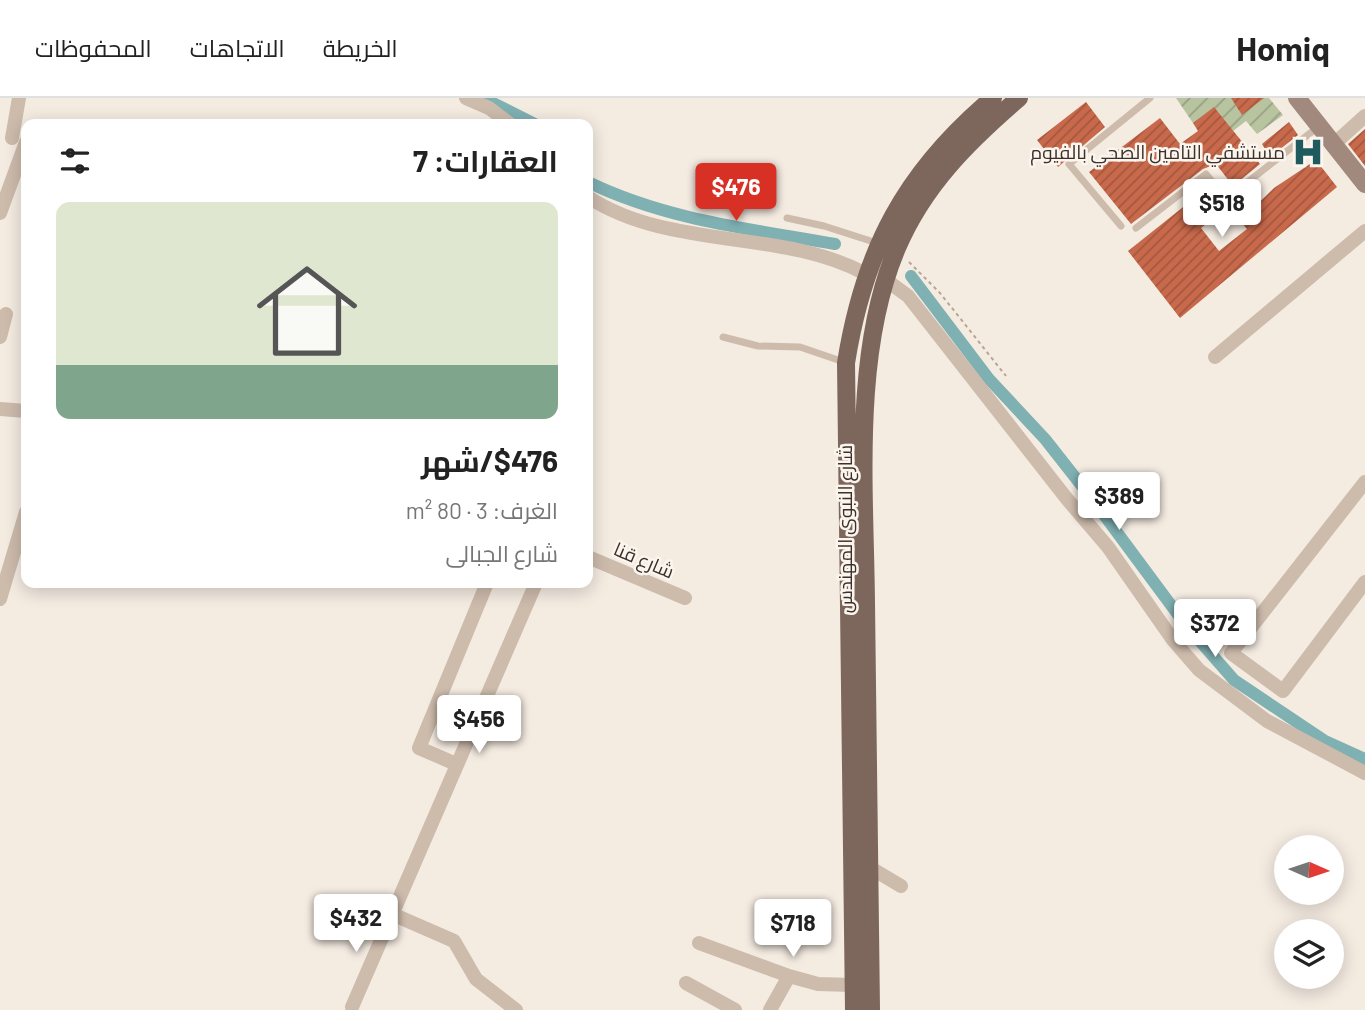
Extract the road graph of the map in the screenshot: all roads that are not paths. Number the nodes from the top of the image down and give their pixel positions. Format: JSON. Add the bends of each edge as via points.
{"nodes":[{"id":1,"x":19,"y":98,"type":"edge"},
{"id":2,"x":466,"y":98,"type":"edge"},
{"id":3,"x":993,"y":98,"type":"edge"},
{"id":4,"x":1019,"y":98,"type":"edge"},
{"id":5,"x":1150,"y":98,"type":"edge"},
{"id":6,"x":1303,"y":100,"type":"edge"},
{"id":7,"x":1365,"y":116,"type":"edge"},
{"id":8,"x":503,"y":119,"type":"edge"},
{"id":9,"x":1319,"y":126,"type":"junction"},
{"id":10,"x":16,"y":139,"type":"edge"},
{"id":11,"x":1334,"y":144,"type":"junction"},
{"id":12,"x":1364,"y":182,"type":"edge"},
{"id":13,"x":593,"y":199,"type":"edge"},
{"id":14,"x":0,"y":213,"type":"edge"},
{"id":15,"x":787,"y":218,"type":"dead end"},
{"id":16,"x":1121,"y":226,"type":"dead end"},
{"id":17,"x":1136,"y":228,"type":"dead end"},
{"id":18,"x":1365,"y":232,"type":"edge"},
{"id":19,"x":878,"y":244,"type":"junction"},
{"id":20,"x":866,"y":274,"type":"junction"},
{"id":21,"x":886,"y":280,"type":"junction"},
{"id":22,"x":6,"y":314,"type":"dead end"},
{"id":23,"x":0,"y":337,"type":"edge"},
{"id":24,"x":723,"y":337,"type":"dead end"},
{"id":25,"x":1215,"y":357,"type":"dead end"},
{"id":26,"x":846,"y":363,"type":"junction"},
{"id":27,"x":0,"y":409,"type":"edge"},
{"id":28,"x":21,"y":411,"type":"edge"},
{"id":29,"x":1365,"y":482,"type":"edge"},
{"id":30,"x":866,"y":524,"type":"junction"},
{"id":31,"x":846,"y":525,"type":"junction"},
{"id":32,"x":847,"y":556,"type":"junction"},
{"id":33,"x":866,"y":556,"type":"junction"},
{"id":34,"x":20,"y":559,"type":"edge"},
{"id":35,"x":593,"y":559,"type":"edge"},
{"id":36,"x":1365,"y":582,"type":"edge"},
{"id":37,"x":485,"y":588,"type":"edge"},
{"id":38,"x":534,"y":588,"type":"edge"},
{"id":39,"x":685,"y":598,"type":"dead end"},
{"id":40,"x":0,"y":599,"type":"edge"},
{"id":41,"x":456,"y":764,"type":"junction"},
{"id":42,"x":1365,"y":773,"type":"edge"},
{"id":43,"x":869,"y":867,"type":"junction"},
{"id":44,"x":901,"y":887,"type":"dead end"},
{"id":45,"x":392,"y":914,"type":"junction"},
{"id":46,"x":699,"y":943,"type":"dead end"},
{"id":47,"x":789,"y":976,"type":"junction"},
{"id":48,"x":686,"y":983,"type":"dead end"},
{"id":49,"x":853,"y":985,"type":"junction"},
{"id":50,"x":352,"y":1007,"type":"dead end"},
{"id":51,"x":516,"y":1010,"type":"edge"},
{"id":52,"x":735,"y":1010,"type":"edge"},
{"id":53,"x":770,"y":1010,"type":"edge"},
{"id":54,"x":854,"y":1010,"type":"edge"},
{"id":55,"x":871,"y":1010,"type":"edge"}],
"edges":[{"from":1,"to":10,"type":"street"},
{"from":2,"to":8,"type":"street"},
{"from":3,"to":19,"type":"main road","name":"شارع النبوى المهندس","via":[[935,154],[900,199]]},
{"from":4,"to":21,"type":"main road","name":"شارع النبوى المهندس","via":[[936,178],[896,251]]},
{"from":5,"to":16,"type":"lane","via":[[1069,164]]},
{"from":6,"to":9,"type":"main road"},
{"from":7,"to":11,"type":"street"},
{"from":9,"to":11,"type":"main road"},
{"from":9,"to":17,"type":"lane","via":[[1226,199],[1206,174]]},
{"from":10,"to":14,"type":"street"},
{"from":11,"to":12,"type":"main road"},
{"from":13,"to":20,"type":"street","via":[[634,219],[824,255]]},
{"from":15,"to":19,"type":"lane"},
{"from":18,"to":25,"type":"street"},
{"from":19,"to":20,"type":"main road","name":"شارع النبوى المهندس"},
{"from":20,"to":26,"type":"main road","name":"شارع النبوى المهندس"},
{"from":21,"to":30,"type":"main road","name":"شارع النبوى المهندس","via":[[870,355]]},
{"from":21,"to":42,"type":"street","via":[[914,304],[1108,547],[1199,670],[1267,721]]},
{"from":22,"to":23,"type":"street"},
{"from":24,"to":26,"type":"lane","via":[[758,346],[800,347]]},
{"from":26,"to":31,"type":"main road","name":"شارع النبوى المهندس"},
{"from":27,"to":28,"type":"street"},
{"from":29,"to":36,"type":"street","via":[[1231,653],[1283,691]]},
{"from":30,"to":31,"type":"main road"},
{"from":30,"to":33,"type":"main road","name":"شارع النبوى المهندس"},
{"from":31,"to":32,"type":"main road","name":"شارع النبوى المهندس"},
{"from":32,"to":33,"type":"main road"},
{"from":32,"to":49,"type":"main road","name":"شارع النبوى المهندس"},
{"from":33,"to":43,"type":"main road","name":"شارع النبوى المهندس"},
{"from":34,"to":40,"type":"street"},
{"from":35,"to":39,"type":"street","name":"شارع قنا"},
{"from":37,"to":41,"type":"street","via":[[419,748]]},
{"from":38,"to":41,"type":"street"},
{"from":41,"to":45,"type":"street"},
{"from":43,"to":44,"type":"street"},
{"from":43,"to":55,"type":"main road","name":"شارع النبوى المهندس"},
{"from":45,"to":50,"type":"street"},
{"from":45,"to":51,"type":"street","via":[[454,941],[476,979]]},
{"from":46,"to":47,"type":"street"},
{"from":47,"to":49,"type":"street","via":[[818,984]]},
{"from":47,"to":53,"type":"street"},
{"from":48,"to":52,"type":"street"},
{"from":49,"to":54,"type":"main road","name":"شارع النبوى المهندس"}]}
